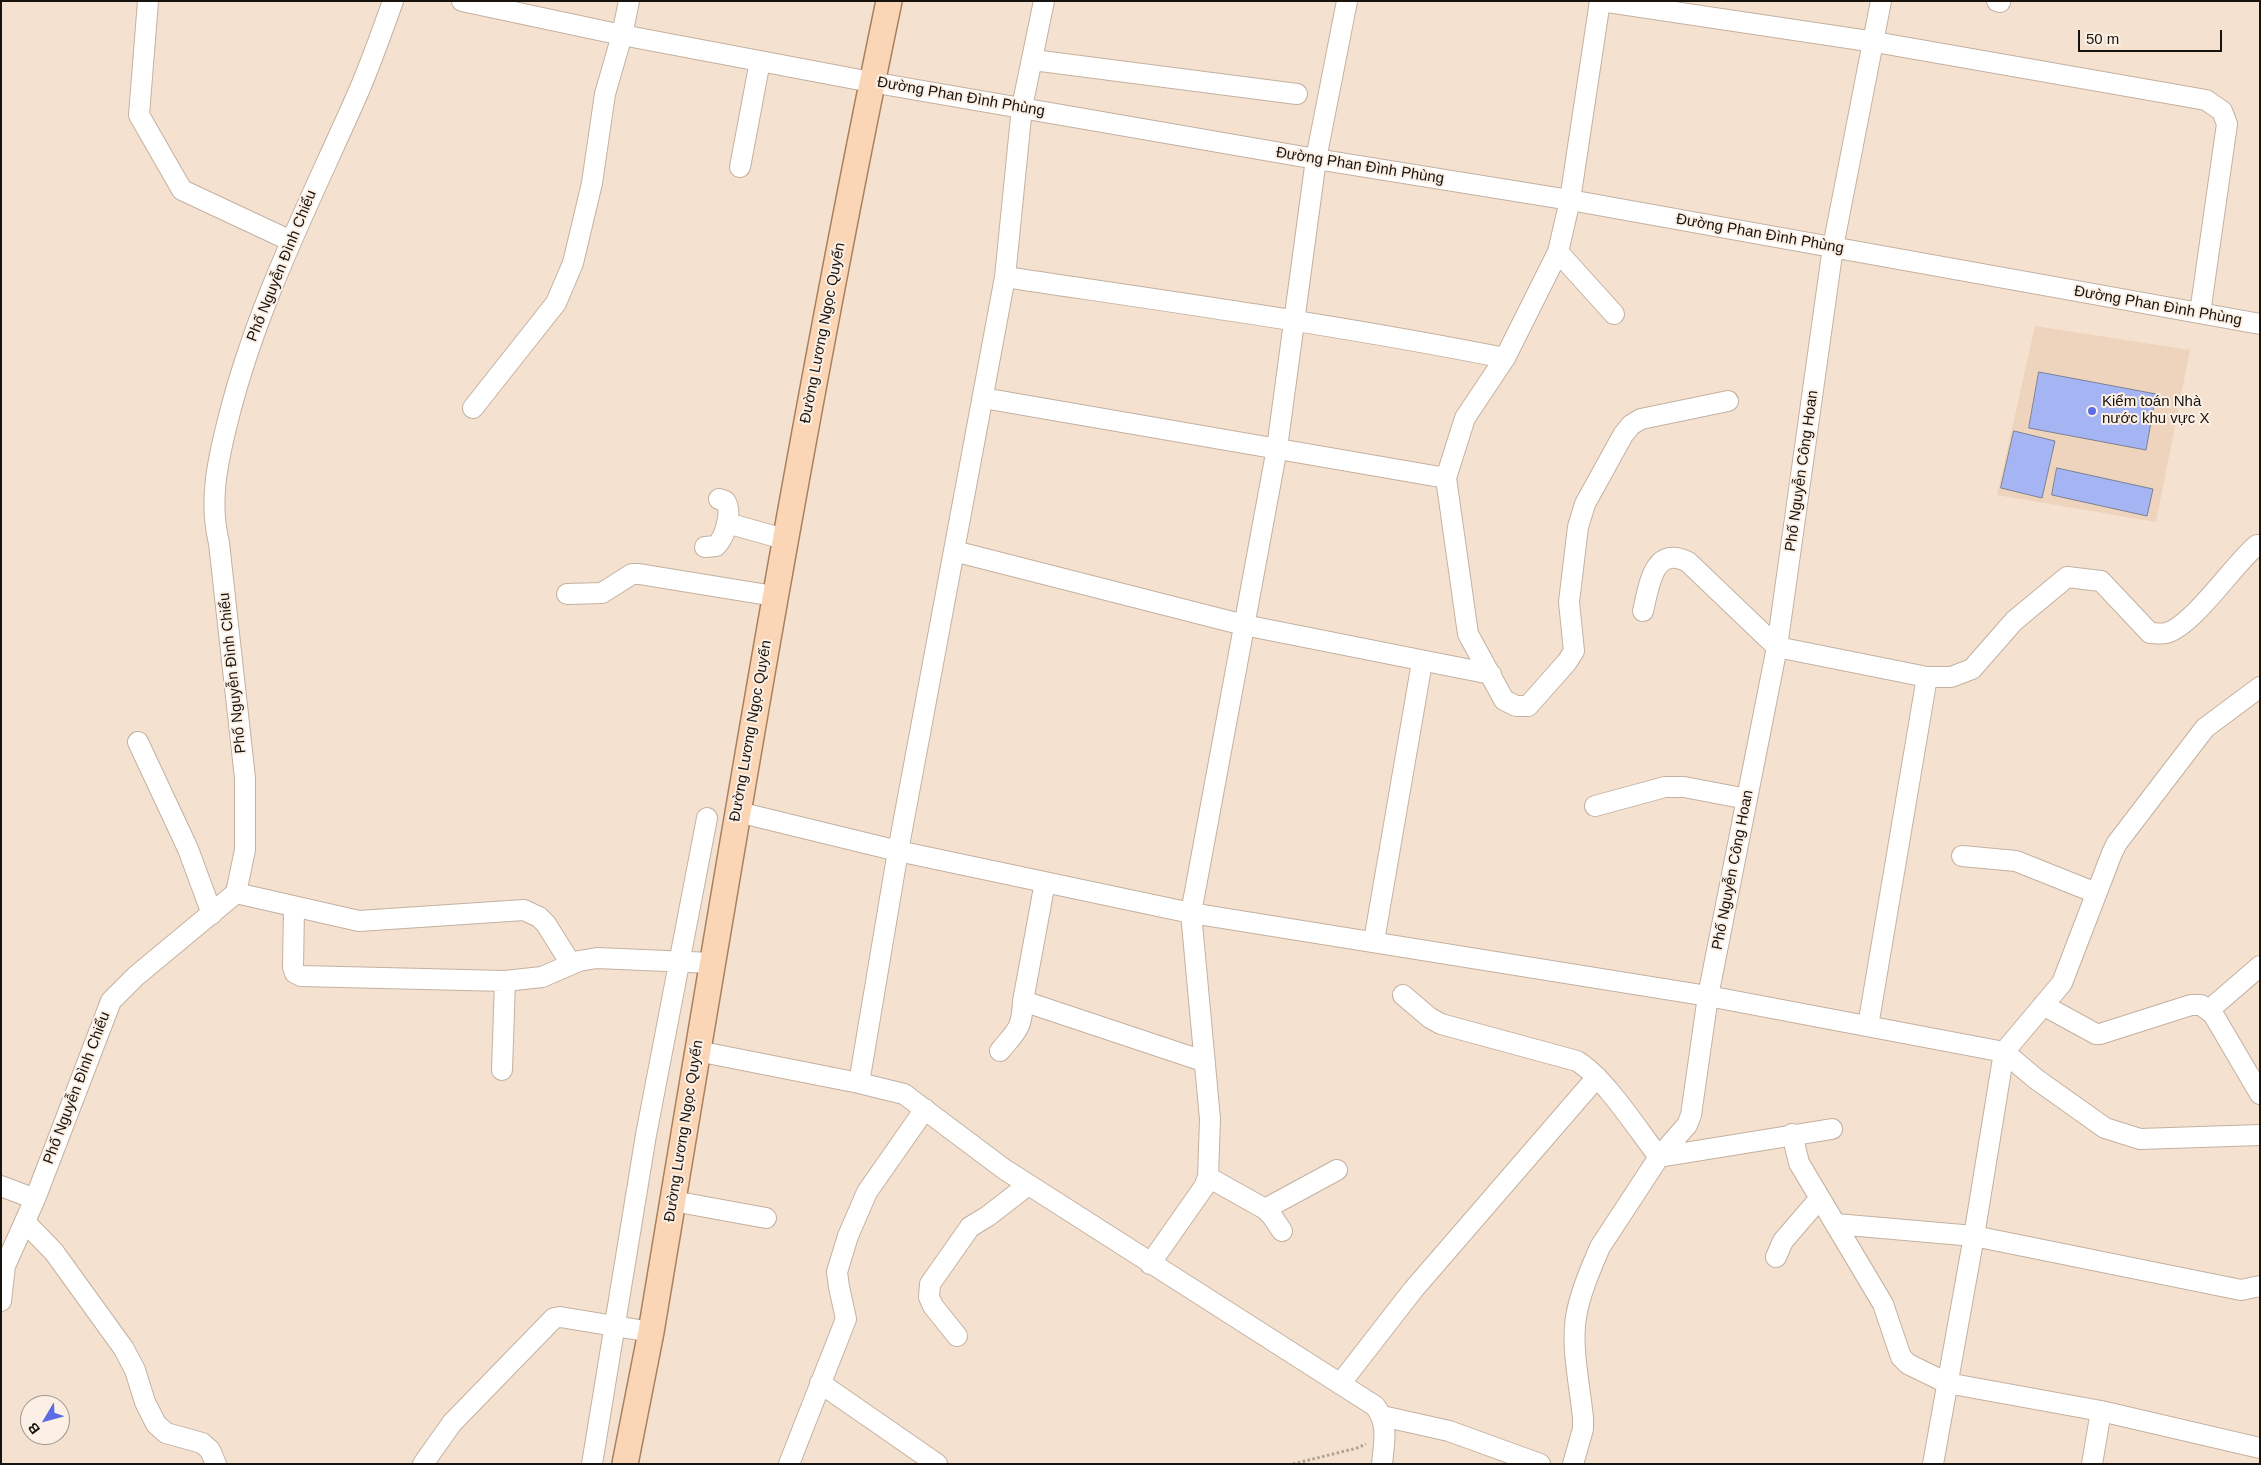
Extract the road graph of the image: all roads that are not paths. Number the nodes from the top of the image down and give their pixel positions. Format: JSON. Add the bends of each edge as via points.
{"nodes":[{"id":1,"x":148,"y":1,"type":"edge"},
{"id":2,"x":393,"y":1,"type":"edge"},
{"id":3,"x":462,"y":1,"type":"edge"},
{"id":4,"x":629,"y":1,"type":"edge"},
{"id":5,"x":889,"y":1,"type":"edge"},
{"id":6,"x":1044,"y":1,"type":"edge"},
{"id":7,"x":1347,"y":1,"type":"edge"},
{"id":8,"x":1600,"y":1,"type":"edge"},
{"id":9,"x":1881,"y":1,"type":"edge"},
{"id":10,"x":622,"y":35,"type":"junction"},
{"id":11,"x":1875,"y":42,"type":"junction"},
{"id":12,"x":1033,"y":60,"type":"junction"},
{"id":13,"x":760,"y":61,"type":"junction"},
{"id":14,"x":871,"y":82,"type":"junction"},
{"id":15,"x":1297,"y":94,"type":"dead end"},
{"id":16,"x":1022,"y":107,"type":"junction"},
{"id":17,"x":1316,"y":159,"type":"junction"},
{"id":18,"x":740,"y":167,"type":"dead end"},
{"id":19,"x":1570,"y":200,"type":"junction"},
{"id":20,"x":291,"y":241,"type":"junction"},
{"id":21,"x":1834,"y":247,"type":"junction"},
{"id":22,"x":1558,"y":252,"type":"junction"},
{"id":23,"x":1005,"y":277,"type":"junction"},
{"id":24,"x":2200,"y":313,"type":"junction"},
{"id":25,"x":1614,"y":314,"type":"dead end"},
{"id":26,"x":1295,"y":320,"type":"junction"},
{"id":27,"x":2260,"y":324,"type":"edge"},
{"id":28,"x":1505,"y":358,"type":"junction"},
{"id":29,"x":984,"y":398,"type":"junction"},
{"id":30,"x":1728,"y":401,"type":"dead end"},
{"id":31,"x":473,"y":408,"type":"dead end"},
{"id":32,"x":1278,"y":448,"type":"junction"},
{"id":33,"x":1446,"y":478,"type":"junction"},
{"id":34,"x":719,"y":499,"type":"dead end"},
{"id":35,"x":727,"y":523,"type":"junction"},
{"id":36,"x":784,"y":539,"type":"junction"},
{"id":37,"x":2260,"y":545,"type":"edge"},
{"id":38,"x":705,"y":547,"type":"dead end"},
{"id":39,"x":954,"y":551,"type":"junction"},
{"id":40,"x":567,"y":594,"type":"dead end"},
{"id":41,"x":774,"y":596,"type":"junction"},
{"id":42,"x":1643,"y":611,"type":"dead end"},
{"id":43,"x":1244,"y":625,"type":"junction"},
{"id":44,"x":1777,"y":647,"type":"junction"},
{"id":45,"x":1422,"y":662,"type":"junction"},
{"id":46,"x":1491,"y":674,"type":"junction"},
{"id":47,"x":1927,"y":677,"type":"junction"},
{"id":48,"x":2260,"y":687,"type":"edge"},
{"id":49,"x":138,"y":742,"type":"dead end"},
{"id":50,"x":1747,"y":800,"type":"junction"},
{"id":51,"x":1595,"y":806,"type":"dead end"},
{"id":52,"x":738,"y":812,"type":"junction"},
{"id":53,"x":707,"y":818,"type":"dead end"},
{"id":54,"x":898,"y":851,"type":"junction"},
{"id":55,"x":1962,"y":856,"type":"dead end"},
{"id":56,"x":1046,"y":882,"type":"junction"},
{"id":57,"x":236,"y":893,"type":"junction"},
{"id":58,"x":2096,"y":894,"type":"junction"},
{"id":59,"x":294,"y":908,"type":"junction"},
{"id":60,"x":1190,"y":912,"type":"junction"},
{"id":61,"x":212,"y":914,"type":"junction"},
{"id":62,"x":1374,"y":941,"type":"junction"},
{"id":63,"x":680,"y":962,"type":"junction"},
{"id":64,"x":712,"y":963,"type":"junction"},
{"id":65,"x":572,"y":964,"type":"junction"},
{"id":66,"x":2260,"y":966,"type":"edge"},
{"id":67,"x":505,"y":981,"type":"junction"},
{"id":68,"x":1403,"y":995,"type":"dead end"},
{"id":69,"x":1708,"y":996,"type":"junction"},
{"id":70,"x":1023,"y":1001,"type":"junction"},
{"id":71,"x":2043,"y":1005,"type":"junction"},
{"id":72,"x":2209,"y":1010,"type":"junction"},
{"id":73,"x":1868,"y":1026,"type":"junction"},
{"id":74,"x":1000,"y":1051,"type":"dead end"},
{"id":75,"x":697,"y":1052,"type":"junction"},
{"id":76,"x":2004,"y":1052,"type":"junction"},
{"id":77,"x":1203,"y":1061,"type":"junction"},
{"id":78,"x":502,"y":1070,"type":"dead end"},
{"id":79,"x":1597,"y":1077,"type":"junction"},
{"id":80,"x":859,"y":1083,"type":"junction"},
{"id":81,"x":2260,"y":1094,"type":"edge"},
{"id":82,"x":924,"y":1109,"type":"junction"},
{"id":83,"x":1832,"y":1129,"type":"dead end"},
{"id":84,"x":1792,"y":1134,"type":"junction"},
{"id":85,"x":2260,"y":1135,"type":"edge"},
{"id":86,"x":1659,"y":1157,"type":"junction"},
{"id":87,"x":1337,"y":1170,"type":"dead end"},
{"id":88,"x":1208,"y":1177,"type":"junction"},
{"id":89,"x":1028,"y":1185,"type":"junction"},
{"id":90,"x":1,"y":1186,"type":"edge"},
{"id":91,"x":1820,"y":1198,"type":"junction"},
{"id":92,"x":35,"y":1199,"type":"junction"},
{"id":93,"x":673,"y":1201,"type":"junction"},
{"id":94,"x":1265,"y":1209,"type":"junction"},
{"id":95,"x":766,"y":1218,"type":"dead end"},
{"id":96,"x":25,"y":1222,"type":"junction"},
{"id":97,"x":1836,"y":1224,"type":"junction"},
{"id":98,"x":1282,"y":1231,"type":"dead end"},
{"id":99,"x":1974,"y":1236,"type":"junction"},
{"id":100,"x":1776,"y":1257,"type":"dead end"},
{"id":101,"x":1150,"y":1264,"type":"junction"},
{"id":102,"x":2260,"y":1286,"type":"edge"},
{"id":103,"x":1,"y":1301,"type":"edge"},
{"id":104,"x":615,"y":1326,"type":"junction"},
{"id":105,"x":651,"y":1332,"type":"junction"},
{"id":106,"x":957,"y":1336,"type":"dead end"},
{"id":107,"x":820,"y":1383,"type":"junction"},
{"id":108,"x":1947,"y":1383,"type":"junction"},
{"id":109,"x":1340,"y":1384,"type":"junction"},
{"id":110,"x":2101,"y":1411,"type":"junction"},
{"id":111,"x":1384,"y":1425,"type":"junction"},
{"id":112,"x":2260,"y":1448,"type":"edge"},
{"id":113,"x":216,"y":1464,"type":"edge"},
{"id":114,"x":424,"y":1464,"type":"edge"},
{"id":115,"x":592,"y":1464,"type":"edge"},
{"id":116,"x":625,"y":1464,"type":"edge"},
{"id":117,"x":789,"y":1464,"type":"edge"},
{"id":118,"x":937,"y":1464,"type":"edge"},
{"id":119,"x":1382,"y":1464,"type":"edge"},
{"id":120,"x":1540,"y":1464,"type":"edge"},
{"id":121,"x":1573,"y":1464,"type":"edge"},
{"id":122,"x":1932,"y":1464,"type":"edge"},
{"id":123,"x":2092,"y":1464,"type":"edge"}],
"edges":[{"from":1,"to":20,"type":"street","via":[[139,115],[182,190]]},
{"from":2,"to":20,"type":"street","name":"Phố Nguyễn Đình Chiểu","via":[[358,92]]},
{"from":3,"to":10,"type":"street","name":"Đường Phan Đình Phùng"},
{"from":4,"to":10,"type":"street"},
{"from":5,"to":14,"type":"main road","name":"Đường Lương Ngọc Quyến"},
{"from":6,"to":12,"type":"street"},
{"from":7,"to":17,"type":"street"},
{"from":8,"to":11,"type":"street"},
{"from":8,"to":19,"type":"street"},
{"from":9,"to":11,"type":"street","name":"Phố Nguyễn Công Hoan"},
{"from":10,"to":13,"type":"street","name":"Đường Phan Đình Phùng"},
{"from":10,"to":31,"type":"street","via":[[605,94],[592,183],[573,263],[556,304]]},
{"from":11,"to":21,"type":"street","name":"Phố Nguyễn Công Hoan"},
{"from":11,"to":24,"type":"street","via":[[2206,100],[2222,112],[2227,124]]},
{"from":12,"to":15,"type":"street"},
{"from":12,"to":16,"type":"street"},
{"from":13,"to":14,"type":"street","name":"Đường Phan Đình Phùng"},
{"from":13,"to":18,"type":"street"},
{"from":14,"to":16,"type":"street","name":"Đường Phan Đình Phùng"},
{"from":14,"to":36,"type":"main road","name":"Đường Lương Ngọc Quyến"},
{"from":16,"to":17,"type":"street","name":"Đường Phan Đình Phùng"},
{"from":16,"to":23,"type":"street"},
{"from":17,"to":19,"type":"street","name":"Đường Phan Đình Phùng"},
{"from":17,"to":26,"type":"street"},
{"from":19,"to":21,"type":"street","name":"Đường Phan Đình Phùng"},
{"from":19,"to":22,"type":"street"},
{"from":20,"to":57,"type":"street","name":"Phố Nguyễn Đình Chiểu","via":[[245,357],[216,470],[216,529],[245,778],[246,850]]},
{"from":21,"to":24,"type":"street","name":"Đường Phan Đình Phùng"},
{"from":21,"to":44,"type":"street","name":"Phố Nguyễn Công Hoan"},
{"from":22,"to":25,"type":"street"},
{"from":22,"to":28,"type":"street"},
{"from":23,"to":26,"type":"street"},
{"from":23,"to":29,"type":"street"},
{"from":24,"to":27,"type":"street","name":"Đường Phan Đình Phùng"},
{"from":26,"to":28,"type":"street"},
{"from":26,"to":32,"type":"street"},
{"from":28,"to":33,"type":"street","via":[[1464,418]]},
{"from":29,"to":32,"type":"street"},
{"from":29,"to":39,"type":"street"},
{"from":30,"to":46,"type":"street","via":[[1642,419],[1623,435],[1585,504],[1578,527],[1569,602],[1574,651],[1528,706],[1516,706],[1504,700]]},
{"from":32,"to":33,"type":"street"},
{"from":32,"to":43,"type":"street"},
{"from":33,"to":46,"type":"street","via":[[1468,634]]},
{"from":34,"to":35,"type":"street","via":[[728,504]]},
{"from":35,"to":36,"type":"street"},
{"from":35,"to":38,"type":"street","via":[[720,542],[716,546]]},
{"from":36,"to":41,"type":"main road","name":"Đường Lương Ngọc Quyến"},
{"from":37,"to":47,"type":"street","via":[[2243,557],[2182,624],[2166,633],[2150,633],[2101,580],[2067,577],[2014,621],[1972,669],[1951,678]]},
{"from":39,"to":43,"type":"street"},
{"from":39,"to":54,"type":"street"},
{"from":40,"to":41,"type":"street","via":[[602,593],[632,574],[639,574]]},
{"from":41,"to":52,"type":"main road","name":"Đường Lương Ngọc Quyến"},
{"from":42,"to":44,"type":"street","via":[[1657,565],[1664,560],[1680,558]]},
{"from":43,"to":45,"type":"street"},
{"from":43,"to":60,"type":"street"},
{"from":44,"to":47,"type":"street"},
{"from":44,"to":50,"type":"street","name":"Phố Nguyễn Công Hoan"},
{"from":45,"to":46,"type":"street"},
{"from":45,"to":62,"type":"street"},
{"from":47,"to":73,"type":"street"},
{"from":48,"to":58,"type":"street","via":[[2205,728],[2196,739],[2117,843]]},
{"from":49,"to":61,"type":"street","via":[[188,849]]},
{"from":50,"to":51,"type":"street","via":[[1684,787],[1665,787]]},
{"from":50,"to":69,"type":"street","name":"Phố Nguyễn Công Hoan"},
{"from":52,"to":54,"type":"street"},
{"from":52,"to":64,"type":"main road","name":"Đường Lương Ngọc Quyến"},
{"from":53,"to":63,"type":"street"},
{"from":54,"to":56,"type":"street"},
{"from":54,"to":80,"type":"street"},
{"from":55,"to":58,"type":"street","via":[[2016,861]]},
{"from":56,"to":60,"type":"street"},
{"from":56,"to":70,"type":"street"},
{"from":57,"to":59,"type":"street"},
{"from":57,"to":61,"type":"street","name":"Phố Nguyễn Đình Chiểu"},
{"from":58,"to":71,"type":"street","via":[[2067,973]]},
{"from":59,"to":65,"type":"street","via":[[359,921],[524,910],[546,924]]},
{"from":59,"to":67,"type":"street","via":[[293,967],[301,976]]},
{"from":60,"to":62,"type":"street"},
{"from":60,"to":77,"type":"street"},
{"from":61,"to":92,"type":"street","name":"Phố Nguyễn Đình Chiểu","via":[[111,1000]]},
{"from":62,"to":69,"type":"street"},
{"from":63,"to":64,"type":"street"},
{"from":63,"to":65,"type":"street","via":[[597,958]]},
{"from":63,"to":104,"type":"street","via":[[646,1135]]},
{"from":64,"to":75,"type":"main road","name":"Đường Lương Ngọc Quyến"},
{"from":65,"to":67,"type":"street","via":[[542,977]]},
{"from":66,"to":72,"type":"street"},
{"from":67,"to":78,"type":"street"},
{"from":68,"to":79,"type":"street","via":[[1441,1024],[1577,1061]]},
{"from":69,"to":73,"type":"street"},
{"from":69,"to":86,"type":"street","name":"Phố Nguyễn Công Hoan","via":[[1691,1115]]},
{"from":70,"to":74,"type":"street","via":[[1020,1028]]},
{"from":70,"to":77,"type":"street"},
{"from":71,"to":72,"type":"street","via":[[2096,1034],[2191,1005],[2201,1005]]},
{"from":71,"to":76,"type":"street"},
{"from":72,"to":81,"type":"street"},
{"from":73,"to":76,"type":"street"},
{"from":75,"to":80,"type":"street"},
{"from":75,"to":93,"type":"main road","name":"Đường Lương Ngọc Quyến"},
{"from":76,"to":85,"type":"street","via":[[2105,1128],[2140,1139]]},
{"from":76,"to":99,"type":"street"},
{"from":77,"to":88,"type":"street","via":[[1210,1120]]},
{"from":79,"to":86,"type":"street"},
{"from":79,"to":109,"type":"street","via":[[1413,1290]]},
{"from":80,"to":82,"type":"street","via":[[904,1094]]},
{"from":82,"to":89,"type":"street","via":[[962,1140]]},
{"from":82,"to":107,"type":"street","via":[[867,1192],[848,1236],[838,1272],[846,1319]]},
{"from":83,"to":84,"type":"street"},
{"from":84,"to":86,"type":"street"},
{"from":84,"to":91,"type":"street","via":[[1796,1156]]},
{"from":86,"to":121,"type":"street","name":"Phố Nguyễn Công Hoan","via":[[1600,1247],[1576,1316],[1583,1429]]},
{"from":87,"to":94,"type":"street"},
{"from":88,"to":94,"type":"street"},
{"from":88,"to":101,"type":"street"},
{"from":89,"to":101,"type":"street"},
{"from":89,"to":106,"type":"street","via":[[970,1227],[930,1284],[929,1296],[933,1306]]},
{"from":90,"to":92,"type":"street"},
{"from":91,"to":97,"type":"street"},
{"from":91,"to":100,"type":"street","via":[[1782,1241]]},
{"from":92,"to":96,"type":"street","name":"Phố Nguyễn Đình Chiểu"},
{"from":93,"to":95,"type":"street"},
{"from":93,"to":105,"type":"main road","name":"Đường Lương Ngọc Quyến"},
{"from":94,"to":98,"type":"street"},
{"from":96,"to":103,"type":"street","name":"Phố Nguyễn Đình Chiểu","via":[[6,1266]]},
{"from":96,"to":113,"type":"street","via":[[54,1252],[124,1349],[156,1424],[166,1433],[202,1443],[210,1450]]},
{"from":97,"to":99,"type":"street"},
{"from":97,"to":108,"type":"street","via":[[1883,1304],[1902,1360]]},
{"from":99,"to":102,"type":"street","via":[[2241,1290]]},
{"from":99,"to":108,"type":"street"},
{"from":101,"to":109,"type":"street"},
{"from":104,"to":105,"type":"street"},
{"from":104,"to":114,"type":"street","via":[[554,1318],[452,1423]]},
{"from":104,"to":115,"type":"street"},
{"from":105,"to":116,"type":"main road","name":"Đường Lương Ngọc Quyến"},
{"from":107,"to":117,"type":"street"},
{"from":107,"to":118,"type":"street"},
{"from":108,"to":110,"type":"street"},
{"from":108,"to":122,"type":"street"},
{"from":109,"to":111,"type":"street","via":[[1374,1406]]},
{"from":110,"to":112,"type":"street"},
{"from":110,"to":123,"type":"street"},
{"from":111,"to":119,"type":"street"},
{"from":111,"to":120,"type":"street","via":[[1449,1431]]}]}
